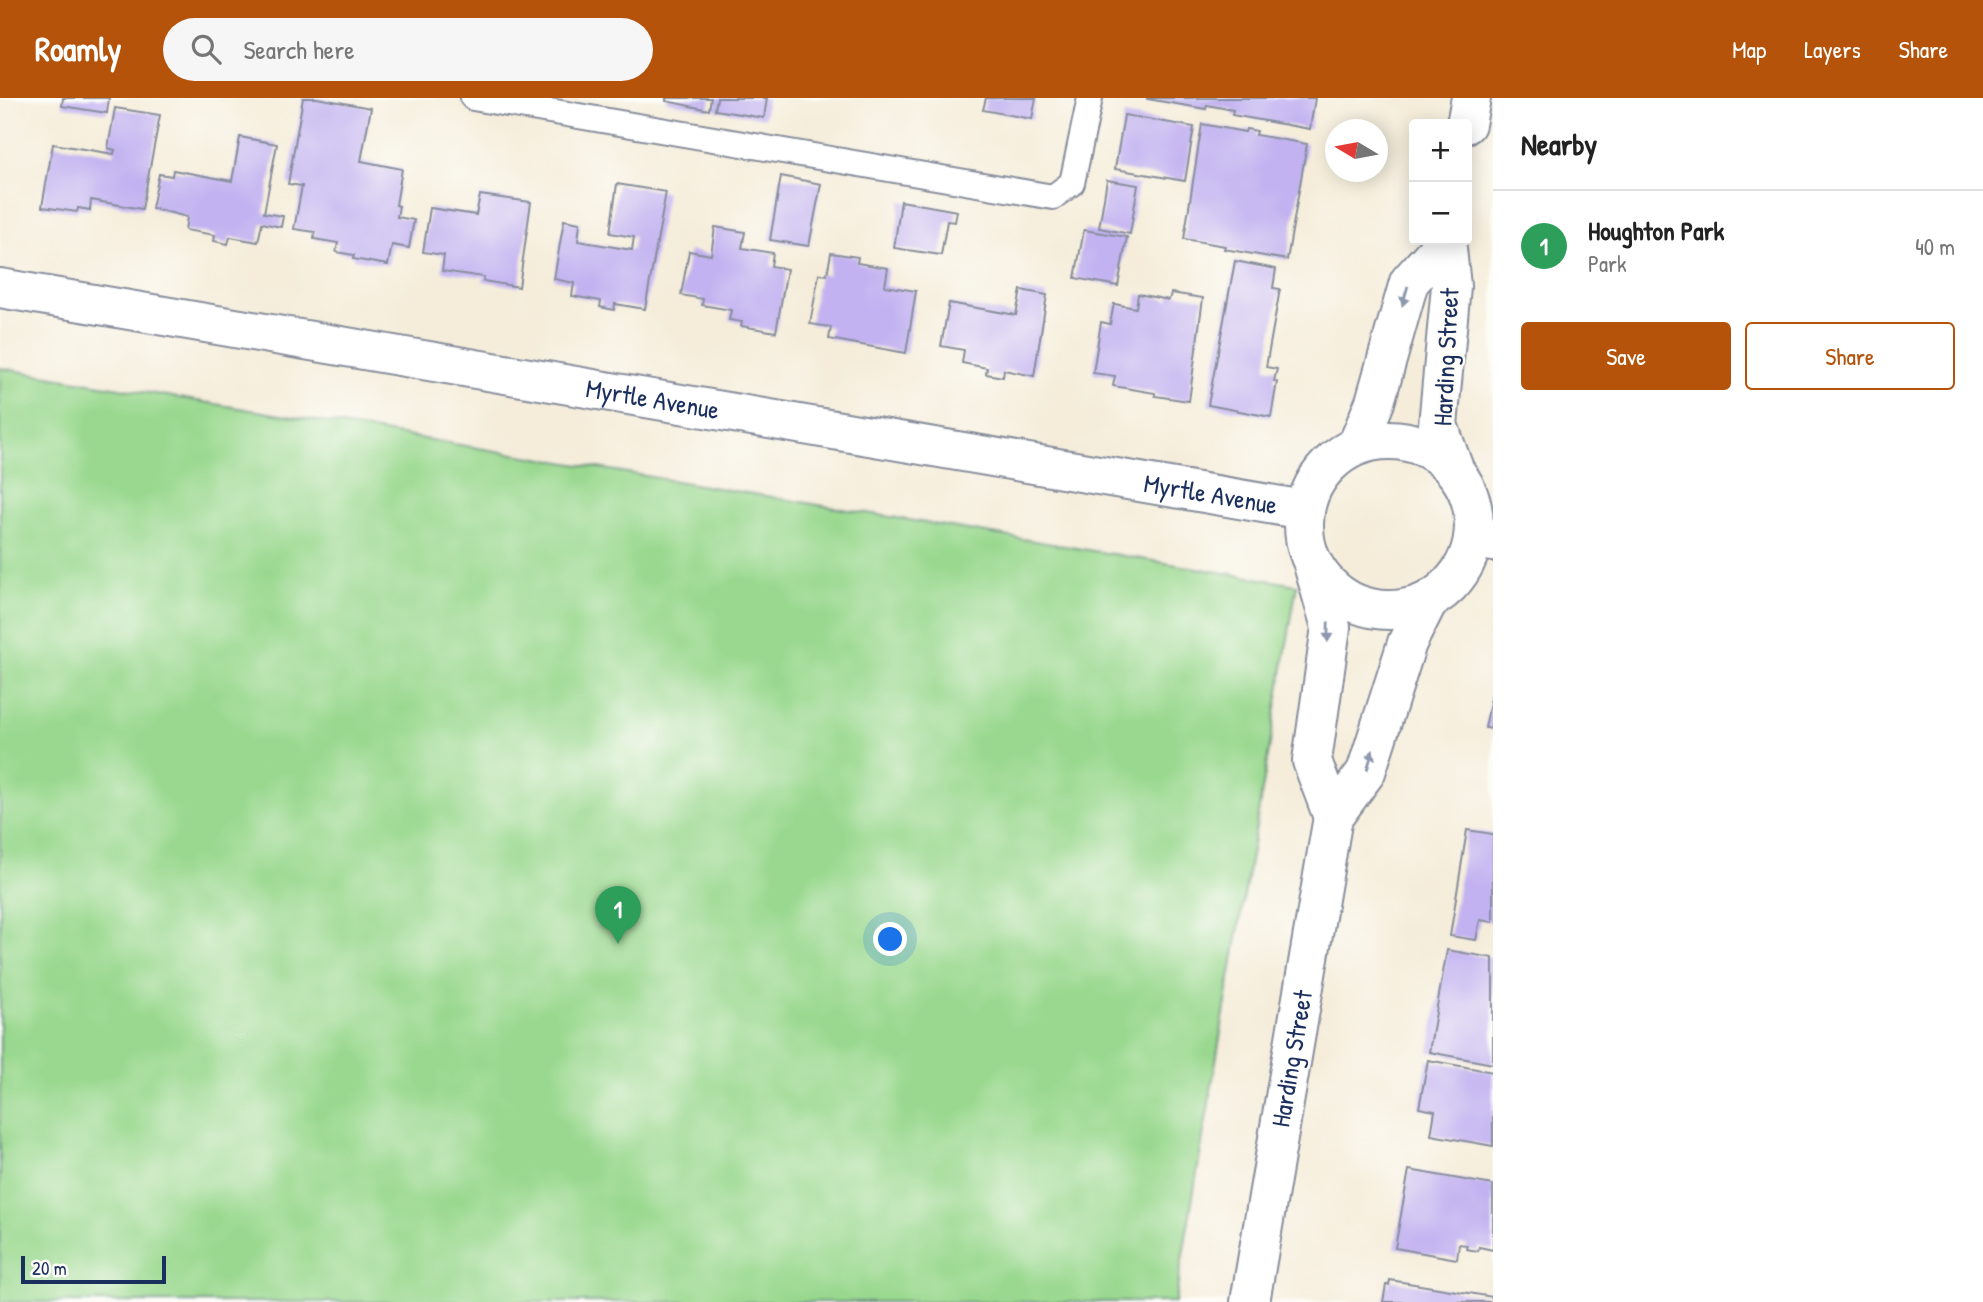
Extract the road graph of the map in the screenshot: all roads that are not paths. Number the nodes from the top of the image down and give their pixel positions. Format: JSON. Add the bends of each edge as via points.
{"nodes":[{"id":1,"x":473,"y":98,"type":"edge"},
{"id":2,"x":1090,"y":98,"type":"edge"},
{"id":3,"x":1471,"y":98,"type":"edge"},
{"id":4,"x":1467,"y":119,"type":"edge"},
{"id":5,"x":1442,"y":245,"type":"edge"},
{"id":6,"x":1446,"y":245,"type":"edge"},
{"id":7,"x":0,"y":288,"type":"edge"},
{"id":8,"x":1357,"y":446,"type":"junction"},
{"id":9,"x":1454,"y":469,"type":"junction"},
{"id":10,"x":1304,"y":510,"type":"junction"},
{"id":11,"x":1483,"y":540,"type":"edge"},
{"id":12,"x":1313,"y":566,"type":"junction"},
{"id":13,"x":1428,"y":601,"type":"junction"},
{"id":14,"x":1333,"y":817,"type":"junction"},
{"id":15,"x":1250,"y":1302,"type":"edge"}],
"edges":[{"from":1,"to":2,"type":"lane","via":[[1053,197],[1072,183]]},
{"from":3,"to":4,"type":"street"},
{"from":5,"to":8,"type":"street","name":"Harding Street","one_way":true,"via":[[1409,282],[1375,402]]},
{"from":6,"to":9,"type":"street","name":"Harding Street","via":[[1451,286],[1438,425]]},
{"from":7,"to":10,"type":"street","name":"Myrtle Avenue"},
{"from":8,"to":9,"type":"street","via":[[1382,440],[1408,442],[1433,452]]},
{"from":8,"to":10,"type":"street","via":[[1332,461],[1314,483]]},
{"from":9,"to":11,"type":"street"},
{"from":10,"to":12,"type":"street","via":[[1304,539]]},
{"from":11,"to":13,"type":"street","via":[[1449,586]]},
{"from":12,"to":13,"type":"street","via":[[1329,587],[1350,602],[1376,610],[1403,610]]},
{"from":12,"to":14,"type":"street","one_way":true,"via":[[1331,627],[1312,761]]},
{"from":14,"to":13,"type":"street","name":"Harding Street","one_way":true,"via":[[1366,772],[1407,643]]},
{"from":14,"to":15,"type":"street","name":"Harding Street"}]}
